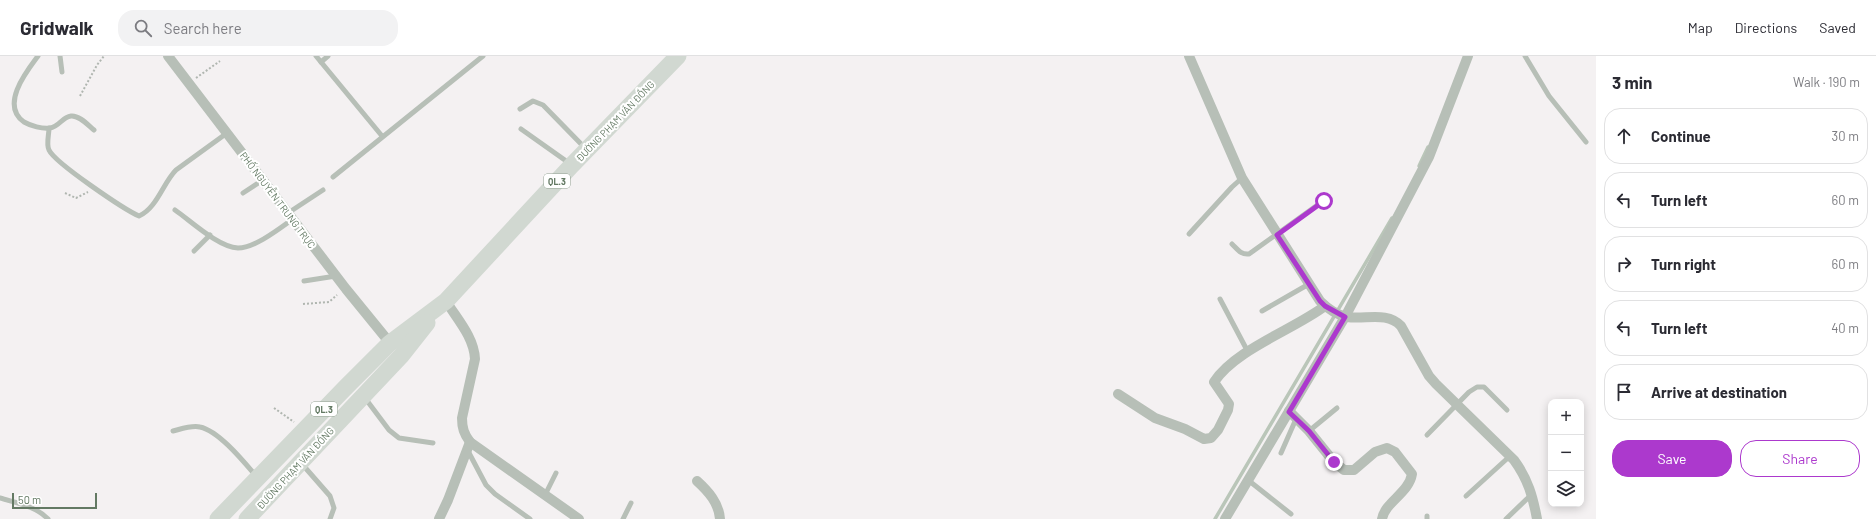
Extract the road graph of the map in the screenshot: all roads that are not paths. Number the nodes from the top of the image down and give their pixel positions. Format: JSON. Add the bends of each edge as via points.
{"nodes":[{"id":1,"x":38,"y":56,"type":"edge"},
{"id":2,"x":60,"y":56,"type":"edge"},
{"id":3,"x":168,"y":56,"type":"edge"},
{"id":4,"x":316,"y":56,"type":"edge"},
{"id":5,"x":328,"y":56,"type":"edge"},
{"id":6,"x":483,"y":56,"type":"edge"},
{"id":7,"x":1189,"y":56,"type":"edge"},
{"id":8,"x":1468,"y":56,"type":"edge"},
{"id":9,"x":1525,"y":56,"type":"edge"},
{"id":10,"x":671,"y":61,"type":"edge"},
{"id":11,"x":321,"y":62,"type":"junction"},
{"id":12,"x":62,"y":72,"type":"dead end"},
{"id":13,"x":520,"y":109,"type":"dead end"},
{"id":14,"x":49,"y":128,"type":"junction"},
{"id":15,"x":521,"y":129,"type":"dead end"},
{"id":16,"x":94,"y":130,"type":"dead end"},
{"id":17,"x":227,"y":133,"type":"junction"},
{"id":18,"x":382,"y":136,"type":"junction"},
{"id":19,"x":1586,"y":142,"type":"dead end"},
{"id":20,"x":586,"y":149,"type":"junction"},
{"id":21,"x":572,"y":165,"type":"junction"},
{"id":22,"x":333,"y":177,"type":"dead end"},
{"id":23,"x":1242,"y":178,"type":"junction"},
{"id":24,"x":263,"y":180,"type":"junction"},
{"id":25,"x":323,"y":190,"type":"dead end"},
{"id":26,"x":243,"y":193,"type":"dead end"},
{"id":27,"x":1324,"y":201,"type":"dead end"},
{"id":28,"x":175,"y":210,"type":"dead end"},
{"id":29,"x":290,"y":216,"type":"junction"},
{"id":30,"x":1189,"y":234,"type":"dead end"},
{"id":31,"x":210,"y":235,"type":"junction"},
{"id":32,"x":1277,"y":235,"type":"junction"},
{"id":33,"x":1232,"y":244,"type":"dead end"},
{"id":34,"x":194,"y":251,"type":"dead end"},
{"id":35,"x":336,"y":276,"type":"junction"},
{"id":36,"x":304,"y":281,"type":"dead end"},
{"id":37,"x":1309,"y":284,"type":"junction"},
{"id":38,"x":1220,"y":299,"type":"dead end"},
{"id":39,"x":442,"y":305,"type":"junction"},
{"id":40,"x":1328,"y":308,"type":"junction"},
{"id":41,"x":1262,"y":311,"type":"dead end"},
{"id":42,"x":1343,"y":316,"type":"junction"},
{"id":43,"x":390,"y":343,"type":"junction"},
{"id":44,"x":1248,"y":352,"type":"junction"},
{"id":45,"x":1118,"y":394,"type":"dead end"},
{"id":46,"x":363,"y":396,"type":"junction"},
{"id":47,"x":1457,"y":405,"type":"junction"},
{"id":48,"x":1337,"y":408,"type":"dead end"},
{"id":49,"x":1507,"y":410,"type":"dead end"},
{"id":50,"x":1289,"y":412,"type":"junction"},
{"id":51,"x":1296,"y":419,"type":"junction"},
{"id":52,"x":173,"y":431,"type":"dead end"},
{"id":53,"x":1309,"y":431,"type":"junction"},
{"id":54,"x":1427,"y":435,"type":"dead end"},
{"id":55,"x":433,"y":443,"type":"dead end"},
{"id":56,"x":469,"y":446,"type":"junction"},
{"id":57,"x":1281,"y":453,"type":"dead end"},
{"id":58,"x":1510,"y":456,"type":"junction"},
{"id":59,"x":300,"y":462,"type":"junction"},
{"id":60,"x":556,"y":473,"type":"dead end"},
{"id":61,"x":257,"y":479,"type":"junction"},
{"id":62,"x":1248,"y":480,"type":"junction"},
{"id":63,"x":697,"y":481,"type":"dead end"},
{"id":64,"x":1532,"y":494,"type":"junction"},
{"id":65,"x":545,"y":495,"type":"junction"},
{"id":66,"x":1466,"y":496,"type":"dead end"},
{"id":67,"x":0,"y":498,"type":"edge"},
{"id":68,"x":631,"y":503,"type":"dead end"},
{"id":69,"x":1291,"y":514,"type":"dead end"},
{"id":70,"x":331,"y":518,"type":"edge"},
{"id":71,"x":48,"y":519,"type":"edge"},
{"id":72,"x":218,"y":519,"type":"edge"},
{"id":73,"x":247,"y":519,"type":"edge"},
{"id":74,"x":439,"y":519,"type":"edge"},
{"id":75,"x":530,"y":519,"type":"edge"},
{"id":76,"x":580,"y":519,"type":"edge"},
{"id":77,"x":623,"y":519,"type":"edge"},
{"id":78,"x":720,"y":519,"type":"edge"},
{"id":79,"x":1225,"y":519,"type":"edge"},
{"id":80,"x":1382,"y":519,"type":"edge"},
{"id":81,"x":1506,"y":519,"type":"edge"},
{"id":82,"x":1537,"y":519,"type":"edge"}],
"edges":[{"from":1,"to":14,"type":"lane","via":[[15,91],[13,102],[20,119],[29,125]]},
{"from":2,"to":12,"type":"lane"},
{"from":3,"to":17,"type":"street","name":"PHỐ NGUYỄN TRUNG TRỰC"},
{"from":4,"to":11,"type":"lane"},
{"from":5,"to":11,"type":"lane"},
{"from":6,"to":18,"type":"lane"},
{"from":7,"to":23,"type":"street"},
{"from":8,"to":42,"type":"street","via":[[1428,157]]},
{"from":9,"to":19,"type":"lane","via":[[1549,96]]},
{"from":10,"to":20,"type":"highway","name":"ĐƯỜNG PHẠM VĂN ĐỒNG","number":"QL.3"},
{"from":11,"to":18,"type":"lane"},
{"from":13,"to":20,"type":"lane","via":[[533,101],[543,105]]},
{"from":14,"to":16,"type":"lane","via":[[55,128],[72,116]]},
{"from":14,"to":17,"type":"lane","via":[[48,145],[53,156],[139,216],[146,212],[176,170]]},
{"from":15,"to":21,"type":"lane"},
{"from":17,"to":24,"type":"street","name":"PHỐ NGUYỄN TRUNG TRỰC"},
{"from":18,"to":22,"type":"lane"},
{"from":20,"to":21,"type":"highway","name":"ĐƯỜNG PHẠM VĂN ĐỒNG","number":"QL.3"},
{"from":21,"to":39,"type":"highway","name":"ĐƯỜNG PHẠM VĂN ĐỒNG","number":"QL.3"},
{"from":23,"to":30,"type":"lane"},
{"from":23,"to":32,"type":"street"},
{"from":24,"to":26,"type":"lane"},
{"from":24,"to":29,"type":"street","name":"PHỐ NGUYỄN TRUNG TRỰC"},
{"from":25,"to":29,"type":"lane"},
{"from":27,"to":32,"type":"lane"},
{"from":28,"to":31,"type":"lane"},
{"from":29,"to":31,"type":"lane","via":[[261,240],[239,248],[219,242]]},
{"from":29,"to":35,"type":"street","name":"PHỐ NGUYỄN TRUNG TRỰC"},
{"from":31,"to":34,"type":"lane"},
{"from":32,"to":33,"type":"lane","via":[[1244,255]]},
{"from":32,"to":37,"type":"street"},
{"from":35,"to":36,"type":"lane"},
{"from":35,"to":43,"type":"street","name":"PHỐ NGUYỄN TRUNG TRỰC"},
{"from":37,"to":40,"type":"street"},
{"from":37,"to":41,"type":"lane"},
{"from":38,"to":44,"type":"lane"},
{"from":39,"to":43,"type":"highway","name":"ĐƯỜNG PHẠM VĂN ĐỒNG","number":"QL.3"},
{"from":39,"to":46,"type":"highway","name":"ĐƯỜNG PHẠM VĂN ĐỒNG","number":"QL.3","via":[[409,347]]},
{"from":39,"to":56,"type":"street","via":[[472,341],[475,350],[462,418]]},
{"from":40,"to":42,"type":"street"},
{"from":40,"to":44,"type":"street"},
{"from":42,"to":47,"type":"street","via":[[1396,320],[1429,376]]},
{"from":42,"to":50,"type":"street"},
{"from":43,"to":61,"type":"highway","name":"ĐƯỜNG PHẠM VĂN ĐỒNG","number":"QL.3"},
{"from":44,"to":45,"type":"street","via":[[1214,382],[1228,404],[1228,410],[1211,438],[1204,439],[1155,418]]},
{"from":46,"to":55,"type":"lane","via":[[389,430],[399,438]]},
{"from":46,"to":59,"type":"highway","name":"ĐƯỜNG PHẠM VĂN ĐỒNG","number":"QL.3"},
{"from":47,"to":49,"type":"lane","via":[[1469,392],[1477,387],[1484,387]]},
{"from":47,"to":54,"type":"lane"},
{"from":47,"to":58,"type":"street"},
{"from":48,"to":53,"type":"lane"},
{"from":50,"to":51,"type":"street"},
{"from":50,"to":62,"type":"street"},
{"from":51,"to":53,"type":"street"},
{"from":51,"to":57,"type":"lane"},
{"from":52,"to":61,"type":"lane","via":[[191,427],[207,430],[242,458]]},
{"from":53,"to":80,"type":"street","via":[[1334,462],[1344,470],[1354,470],[1375,452],[1387,448],[1395,452],[1412,474],[1411,482],[1386,509]]},
{"from":56,"to":65,"type":"street"},
{"from":56,"to":74,"type":"street"},
{"from":56,"to":75,"type":"lane","via":[[486,485]]},
{"from":58,"to":64,"type":"street","via":[[1523,472]]},
{"from":58,"to":66,"type":"lane"},
{"from":59,"to":70,"type":"lane","via":[[330,496],[334,508]]},
{"from":59,"to":73,"type":"highway","name":"ĐƯỜNG PHẠM VĂN ĐỒNG","number":"QL.3"},
{"from":60,"to":65,"type":"lane"},
{"from":61,"to":72,"type":"highway","name":"ĐƯỜNG PHẠM VĂN ĐỒNG","number":"QL.3"},
{"from":62,"to":69,"type":"lane"},
{"from":62,"to":79,"type":"street"},
{"from":63,"to":78,"type":"street","via":[[713,498]]},
{"from":64,"to":81,"type":"lane"},
{"from":64,"to":82,"type":"street"},
{"from":65,"to":76,"type":"street"},
{"from":67,"to":71,"type":"lane","via":[[34,509]]},
{"from":68,"to":77,"type":"lane"}]}
